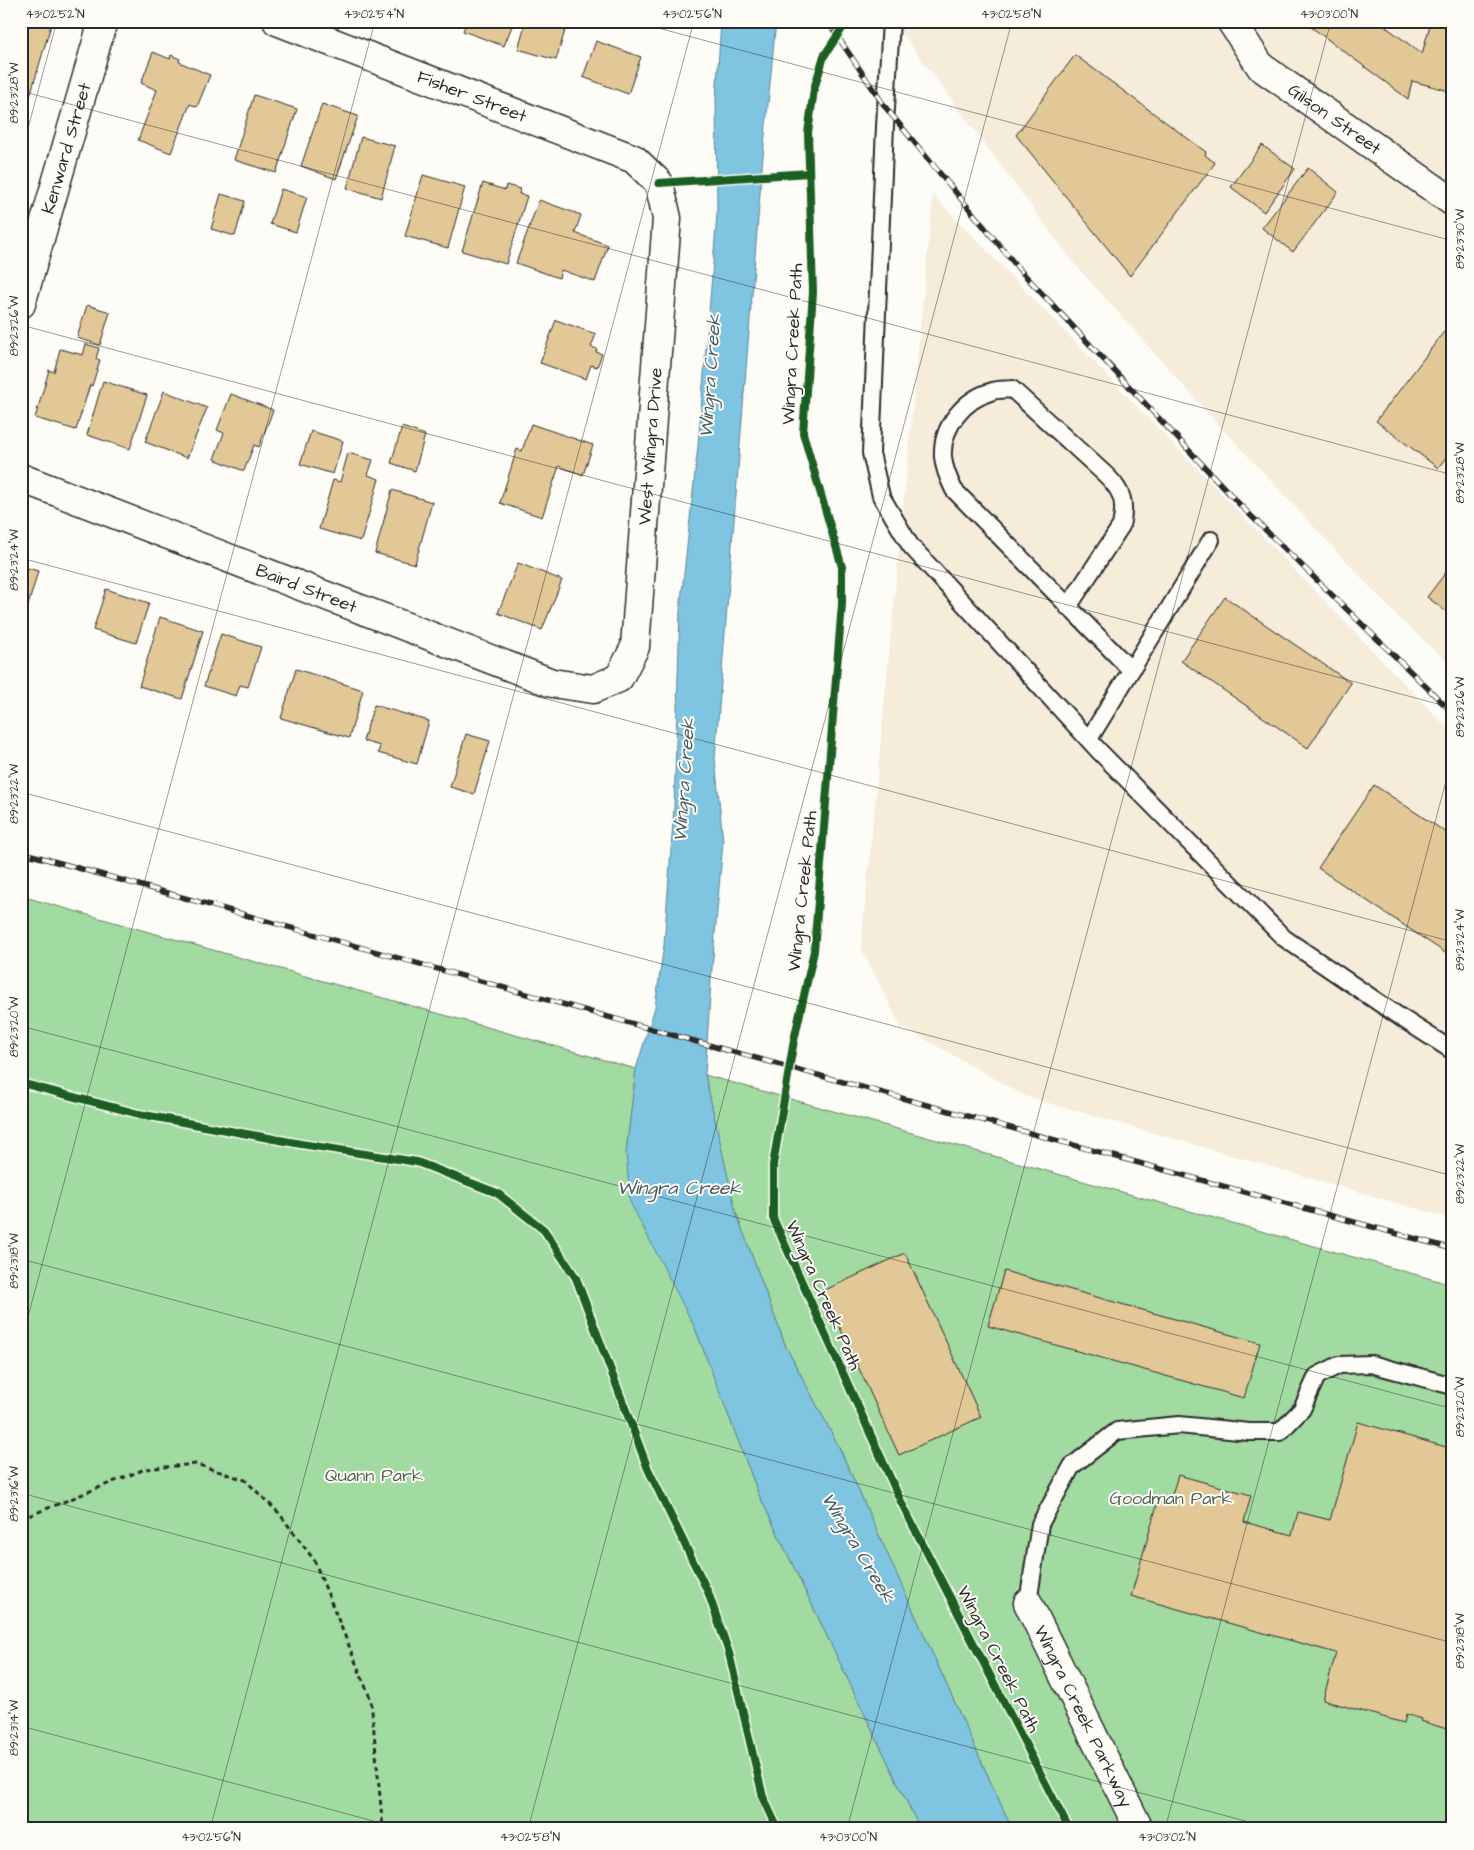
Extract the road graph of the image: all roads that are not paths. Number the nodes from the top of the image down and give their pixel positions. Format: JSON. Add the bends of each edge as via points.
{"nodes":[{"id":1,"x":103,"y":21,"type":"edge"},
{"id":2,"x":277,"y":21,"type":"edge"},
{"id":3,"x":891,"y":21,"type":"edge"},
{"id":4,"x":1231,"y":21,"type":"edge"},
{"id":5,"x":659,"y":183,"type":"joint"},
{"id":6,"x":1453,"y":202,"type":"edge"},
{"id":7,"x":21,"y":304,"type":"edge"},
{"id":8,"x":21,"y":478,"type":"edge"},
{"id":9,"x":1211,"y":540,"type":"dead end"},
{"id":10,"x":1068,"y":607,"type":"junction"},
{"id":11,"x":1131,"y":670,"type":"junction"},
{"id":12,"x":593,"y":689,"type":"joint"},
{"id":13,"x":1089,"y":739,"type":"junction"},
{"id":14,"x":1453,"y":1051,"type":"edge"},
{"id":15,"x":1453,"y":1386,"type":"edge"},
{"id":16,"x":1028,"y":1603,"type":"joint"},
{"id":17,"x":1140,"y":1829,"type":"edge"}],
"edges":[{"from":1,"to":7,"type":"street","name":"Kenward Street"},
{"from":2,"to":5,"type":"street","name":"Fisher Street","via":[[634,159]]},
{"from":3,"to":13,"type":"lane","via":[[871,453],[881,496],[910,545]]},
{"from":4,"to":6,"type":"street","name":"Gilson Street","via":[[1261,67]]},
{"from":5,"to":12,"type":"street","name":"West Wingra Drive","via":[[667,218],[635,647],[619,678]]},
{"from":8,"to":12,"type":"street","name":"Baird Street","via":[[552,683]]},
{"from":9,"to":11,"type":"lane"},
{"from":10,"to":10,"type":"lane","via":[[954,490],[946,474],[943,457],[951,422],[962,408],[994,390],[1012,389],[1107,476],[1122,498],[1121,526]]},
{"from":10,"to":11,"type":"lane"},
{"from":11,"to":13,"type":"lane"},
{"from":13,"to":14,"type":"lane","via":[[1284,938]]},
{"from":15,"to":16,"type":"lane","via":[[1371,1364],[1339,1365],[1317,1376],[1302,1409],[1280,1432],[1179,1425],[1117,1431],[1072,1466],[1040,1524]]},
{"from":16,"to":17,"type":"street","name":"Wingra Creek Parkway"}]}
